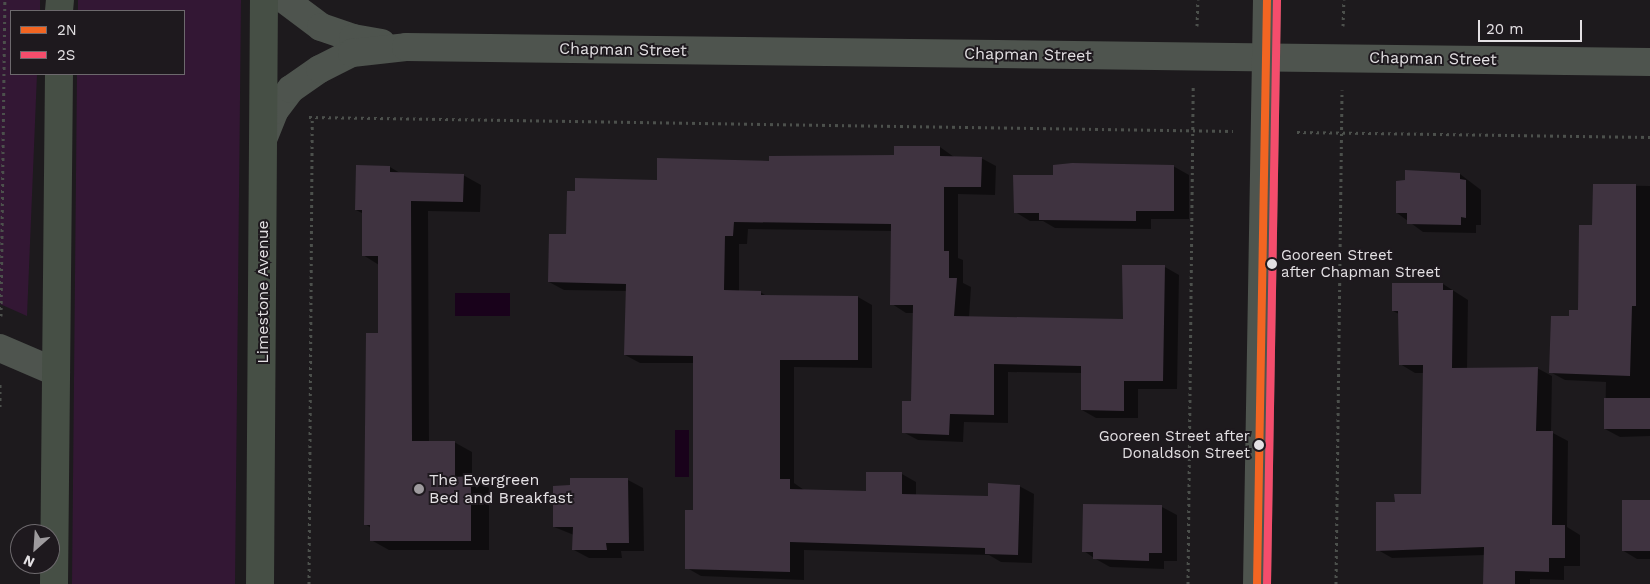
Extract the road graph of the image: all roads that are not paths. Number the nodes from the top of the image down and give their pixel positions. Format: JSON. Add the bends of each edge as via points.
{"nodes":[{"id":1,"x":264,"y":0,"type":"edge"},
{"id":2,"x":285,"y":0,"type":"edge"},
{"id":3,"x":1267,"y":0,"type":"edge"},
{"id":4,"x":406,"y":48,"type":"junction"},
{"id":5,"x":1266,"y":57,"type":"junction"},
{"id":6,"x":1650,"y":62,"type":"edge"},
{"id":7,"x":59,"y":75,"type":"edge"},
{"id":8,"x":268,"y":127,"type":"junction"},
{"id":9,"x":0,"y":348,"type":"edge"},
{"id":10,"x":56,"y":372,"type":"junction"},
{"id":11,"x":54,"y":584,"type":"edge"},
{"id":12,"x":260,"y":584,"type":"edge"},
{"id":13,"x":1257,"y":584,"type":"edge"}],
"edges":[{"from":1,"to":8,"type":"main road","name":"Limestone Avenue"},
{"from":2,"to":4,"type":"street","name":"Chapman Street","via":[[321,27],[352,38]]},
{"from":3,"to":5,"type":"street"},
{"from":4,"to":5,"type":"street","name":"Chapman Street"},
{"from":4,"to":8,"type":"street","name":"Chapman Street","via":[[352,53],[312,74],[291,89]]},
{"from":5,"to":6,"type":"street","name":"Chapman Street"},
{"from":5,"to":13,"type":"street"},
{"from":7,"to":10,"type":"main road"},
{"from":8,"to":12,"type":"main road","name":"Limestone Avenue"},
{"from":9,"to":10,"type":"street"},
{"from":10,"to":11,"type":"main road"}]}
